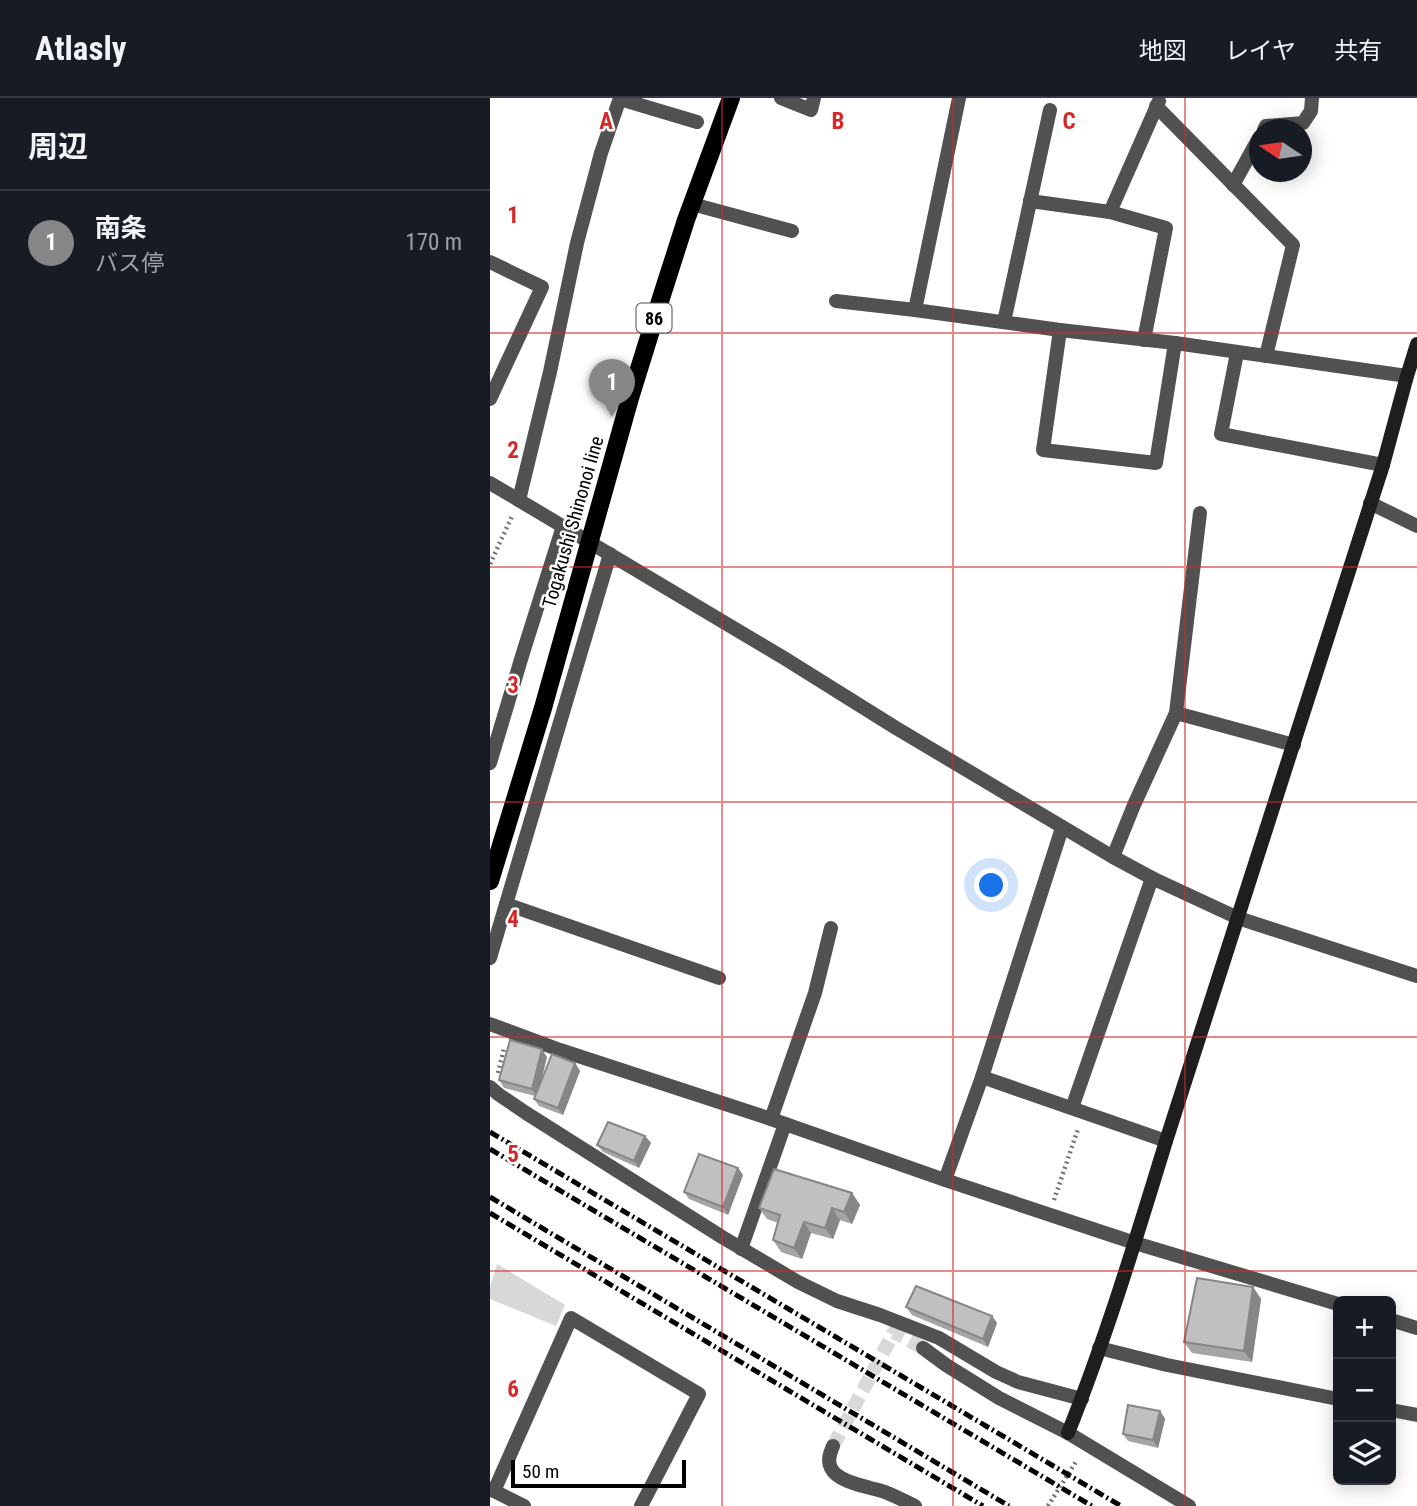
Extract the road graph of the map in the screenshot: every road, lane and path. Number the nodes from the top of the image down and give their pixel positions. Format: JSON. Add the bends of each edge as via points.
{"nodes":[{"id":1,"x":731,"y":98,"type":"edge"},
{"id":2,"x":781,"y":98,"type":"edge"},
{"id":3,"x":814,"y":98,"type":"edge"},
{"id":4,"x":960,"y":98,"type":"edge"},
{"id":5,"x":1312,"y":98,"type":"edge"},
{"id":6,"x":620,"y":99,"type":"edge"},
{"id":7,"x":1158,"y":102,"type":"edge"},
{"id":8,"x":1050,"y":110,"type":"dead end"},
{"id":9,"x":1306,"y":119,"type":"edge"},
{"id":10,"x":697,"y":122,"type":"dead end"},
{"id":11,"x":1249,"y":156,"type":"edge"},
{"id":12,"x":1233,"y":185,"type":"junction"},
{"id":13,"x":1030,"y":201,"type":"junction"},
{"id":14,"x":692,"y":204,"type":"junction"},
{"id":15,"x":1110,"y":212,"type":"junction"},
{"id":16,"x":792,"y":231,"type":"dead end"},
{"id":17,"x":490,"y":262,"type":"edge"},
{"id":18,"x":542,"y":287,"type":"junction"},
{"id":19,"x":566,"y":293,"type":"junction"},
{"id":20,"x":836,"y":301,"type":"dead end"},
{"id":21,"x":915,"y":310,"type":"junction"},
{"id":22,"x":1004,"y":322,"type":"junction"},
{"id":23,"x":1060,"y":330,"type":"junction"},
{"id":24,"x":1144,"y":340,"type":"junction"},
{"id":25,"x":1175,"y":343,"type":"junction"},
{"id":26,"x":1417,"y":344,"type":"edge"},
{"id":27,"x":1237,"y":353,"type":"junction"},
{"id":28,"x":1266,"y":356,"type":"junction"},
{"id":29,"x":1407,"y":376,"type":"junction"},
{"id":30,"x":490,"y":398,"type":"edge"},
{"id":31,"x":1383,"y":465,"type":"junction"},
{"id":32,"x":490,"y":483,"type":"edge"},
{"id":33,"x":519,"y":500,"type":"junction"},
{"id":34,"x":1370,"y":503,"type":"junction"},
{"id":35,"x":1200,"y":513,"type":"dead end"},
{"id":36,"x":563,"y":526,"type":"junction"},
{"id":37,"x":1417,"y":526,"type":"edge"},
{"id":38,"x":590,"y":542,"type":"junction"},
{"id":39,"x":610,"y":554,"type":"junction"},
{"id":40,"x":490,"y":564,"type":"edge"},
{"id":41,"x":1176,"y":713,"type":"junction"},
{"id":42,"x":1294,"y":745,"type":"junction"},
{"id":43,"x":490,"y":763,"type":"edge"},
{"id":44,"x":1062,"y":828,"type":"junction"},
{"id":45,"x":1113,"y":857,"type":"junction"},
{"id":46,"x":1152,"y":877,"type":"junction"},
{"id":47,"x":490,"y":881,"type":"edge"},
{"id":48,"x":506,"y":904,"type":"junction"},
{"id":49,"x":1238,"y":918,"type":"junction"},
{"id":50,"x":831,"y":928,"type":"dead end"},
{"id":51,"x":490,"y":958,"type":"edge"},
{"id":52,"x":1417,"y":976,"type":"edge"},
{"id":53,"x":719,"y":978,"type":"dead end"},
{"id":54,"x":490,"y":1024,"type":"edge"},
{"id":55,"x":497,"y":1046,"type":"dead end"},
{"id":56,"x":499,"y":1073,"type":"edge"},
{"id":57,"x":982,"y":1077,"type":"junction"},
{"id":58,"x":490,"y":1087,"type":"edge"},
{"id":59,"x":1077,"y":1110,"type":"junction"},
{"id":60,"x":778,"y":1121,"type":"junction"},
{"id":61,"x":1166,"y":1141,"type":"junction"},
{"id":62,"x":946,"y":1180,"type":"junction"},
{"id":63,"x":1049,"y":1214,"type":"junction"},
{"id":64,"x":1135,"y":1243,"type":"junction"},
{"id":65,"x":741,"y":1249,"type":"junction"},
{"id":66,"x":1333,"y":1302,"type":"edge"},
{"id":67,"x":1396,"y":1322,"type":"edge"},
{"id":68,"x":1417,"y":1328,"type":"edge"},
{"id":69,"x":923,"y":1348,"type":"tunnel mouth"},
{"id":70,"x":1099,"y":1349,"type":"junction"},
{"id":71,"x":1333,"y":1398,"type":"edge"},
{"id":72,"x":1082,"y":1399,"type":"junction"},
{"id":73,"x":1396,"y":1411,"type":"edge"},
{"id":74,"x":1417,"y":1415,"type":"edge"},
{"id":75,"x":1068,"y":1433,"type":"junction"},
{"id":76,"x":833,"y":1446,"type":"tunnel mouth"},
{"id":77,"x":1076,"y":1460,"type":"dead end"},
{"id":78,"x":492,"y":1490,"type":"edge"},
{"id":79,"x":524,"y":1506,"type":"edge"},
{"id":80,"x":641,"y":1506,"type":"edge"},
{"id":81,"x":915,"y":1506,"type":"edge"},
{"id":82,"x":1048,"y":1506,"type":"edge"},
{"id":83,"x":1189,"y":1506,"type":"edge"}],
"edges":[{"from":1,"to":14,"type":"main road","name":"Togakushi Shinonoi line","number":"86"},
{"from":2,"to":3,"type":"street","via":[[811,110]]},
{"from":4,"to":21,"type":"street"},
{"from":5,"to":9,"type":"street"},
{"from":6,"to":10,"type":"street"},
{"from":6,"to":19,"type":"street","via":[[601,153]]},
{"from":7,"to":12,"type":"street"},
{"from":7,"to":15,"type":"street"},
{"from":8,"to":13,"type":"street"},
{"from":11,"to":12,"type":"street"},
{"from":12,"to":28,"type":"street","via":[[1293,245]]},
{"from":13,"to":15,"type":"street"},
{"from":13,"to":22,"type":"street"},
{"from":14,"to":16,"type":"street"},
{"from":14,"to":38,"type":"main road","name":"Togakushi Shinonoi line","number":"86"},
{"from":15,"to":24,"type":"street","via":[[1167,228]]},
{"from":17,"to":18,"type":"street"},
{"from":18,"to":19,"type":"street"},
{"from":18,"to":30,"type":"street"},
{"from":19,"to":33,"type":"street"},
{"from":20,"to":21,"type":"street"},
{"from":21,"to":22,"type":"street"},
{"from":22,"to":23,"type":"street"},
{"from":23,"to":24,"type":"street"},
{"from":23,"to":25,"type":"street","via":[[1043,450],[1094,456],[1157,463]]},
{"from":24,"to":25,"type":"street"},
{"from":25,"to":27,"type":"street"},
{"from":26,"to":29,"type":"street"},
{"from":27,"to":28,"type":"street"},
{"from":27,"to":31,"type":"street","via":[[1221,434]]},
{"from":28,"to":29,"type":"street"},
{"from":29,"to":31,"type":"street"},
{"from":31,"to":34,"type":"street"},
{"from":32,"to":33,"type":"street"},
{"from":33,"to":36,"type":"street"},
{"from":33,"to":40,"type":"path"},
{"from":34,"to":37,"type":"street"},
{"from":34,"to":42,"type":"street"},
{"from":35,"to":41,"type":"street"},
{"from":36,"to":38,"type":"street"},
{"from":36,"to":43,"type":"street"},
{"from":38,"to":39,"type":"street"},
{"from":38,"to":47,"type":"main road","name":"Togakushi Shinonoi line","number":"86"},
{"from":39,"to":44,"type":"street"},
{"from":39,"to":48,"type":"street"},
{"from":41,"to":42,"type":"street"},
{"from":41,"to":45,"type":"street"},
{"from":42,"to":49,"type":"street"},
{"from":44,"to":45,"type":"street"},
{"from":44,"to":57,"type":"street"},
{"from":45,"to":46,"type":"street"},
{"from":46,"to":49,"type":"street"},
{"from":46,"to":59,"type":"street"},
{"from":48,"to":51,"type":"street"},
{"from":48,"to":53,"type":"street"},
{"from":49,"to":52,"type":"street"},
{"from":49,"to":61,"type":"street"},
{"from":50,"to":60,"type":"street"},
{"from":54,"to":60,"type":"street"},
{"from":55,"to":56,"type":"path","via":[[504,1048]]},
{"from":57,"to":59,"type":"street"},
{"from":57,"to":62,"type":"street"},
{"from":58,"to":65,"type":"street"},
{"from":59,"to":61,"type":"street"},
{"from":59,"to":63,"type":"path"},
{"from":60,"to":62,"type":"street"},
{"from":60,"to":65,"type":"street"},
{"from":61,"to":64,"type":"street"},
{"from":62,"to":63,"type":"street"},
{"from":63,"to":64,"type":"street"},
{"from":64,"to":66,"type":"street"},
{"from":64,"to":70,"type":"street"},
{"from":65,"to":72,"type":"street","via":[[837,1301],[939,1338],[1018,1382]]},
{"from":67,"to":68,"type":"street"},
{"from":69,"to":75,"type":"street","via":[[999,1398]]},
{"from":70,"to":71,"type":"street"},
{"from":70,"to":72,"type":"street"},
{"from":72,"to":75,"type":"street"},
{"from":73,"to":74,"type":"street"},
{"from":75,"to":83,"type":"street"},
{"from":76,"to":81,"type":"street","via":[[829,1461],[835,1474]]},
{"from":77,"to":82,"type":"path"},
{"from":78,"to":79,"type":"street"},
{"from":78,"to":80,"type":"street","via":[[571,1318],[699,1394]]}]}
